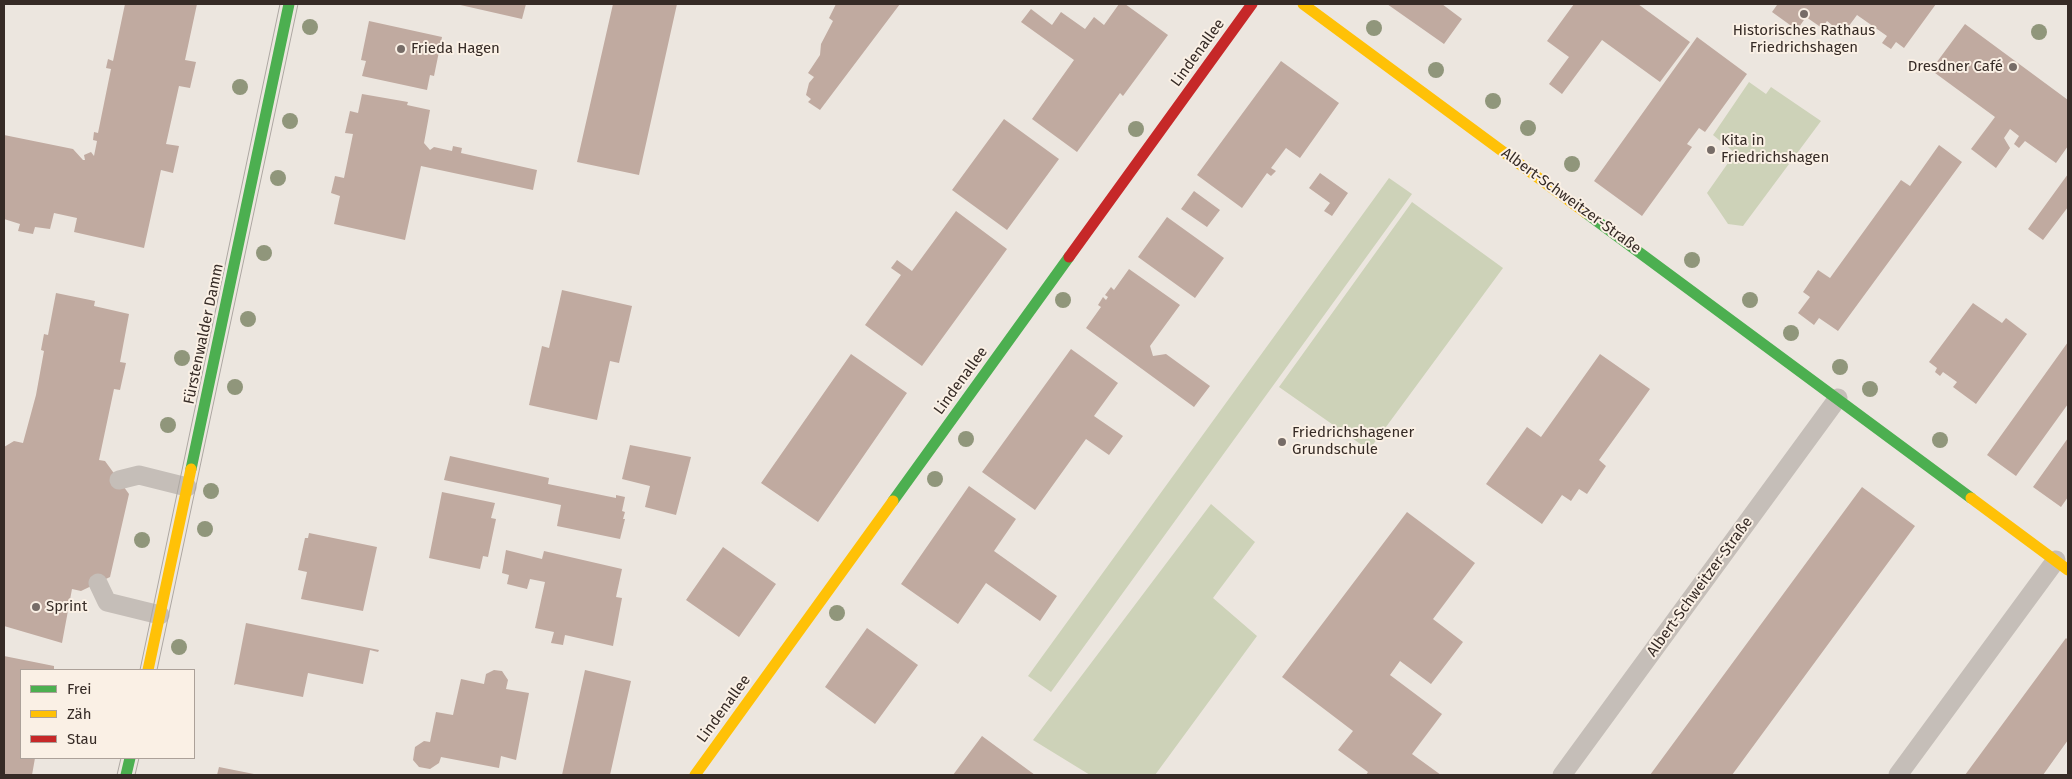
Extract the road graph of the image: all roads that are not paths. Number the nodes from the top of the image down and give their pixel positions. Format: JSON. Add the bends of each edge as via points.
{"nodes":[{"id":1,"x":289,"y":4,"type":"edge"},
{"id":2,"x":1252,"y":4,"type":"edge"},
{"id":3,"x":1303,"y":4,"type":"edge"},
{"id":4,"x":1838,"y":398,"type":"junction"},
{"id":5,"x":119,"y":480,"type":"dead end"},
{"id":6,"x":187,"y":487,"type":"junction"},
{"id":7,"x":2062,"y":565,"type":"edge"},
{"id":8,"x":98,"y":583,"type":"dead end"},
{"id":9,"x":160,"y":615,"type":"junction"},
{"id":10,"x":148,"y":669,"type":"edge"},
{"id":11,"x":130,"y":759,"type":"edge"},
{"id":12,"x":126,"y":775,"type":"edge"},
{"id":13,"x":695,"y":775,"type":"edge"},
{"id":14,"x":1562,"y":775,"type":"edge"},
{"id":15,"x":1898,"y":775,"type":"edge"}],
"edges":[{"from":1,"to":6,"type":"street","name":"Fürstenwalder Damm"},
{"from":2,"to":13,"type":"street","name":"Lindenallee"},
{"from":3,"to":4,"type":"street","name":"Albert-Schweitzer-Straße"},
{"from":4,"to":7,"type":"street","name":"Albert-Schweitzer-Straße"},
{"from":4,"to":14,"type":"lane","name":"Albert-Schweitzer-Straße"},
{"from":5,"to":6,"type":"lane","via":[[139,475]]},
{"from":6,"to":9,"type":"street","name":"Fürstenwalder Damm"},
{"from":7,"to":15,"type":"lane","name":"Albert-Schweitzer-Straße"},
{"from":8,"to":9,"type":"lane","via":[[107,602]]},
{"from":9,"to":10,"type":"street","name":"Fürstenwalder Damm"},
{"from":11,"to":12,"type":"street"}]}
